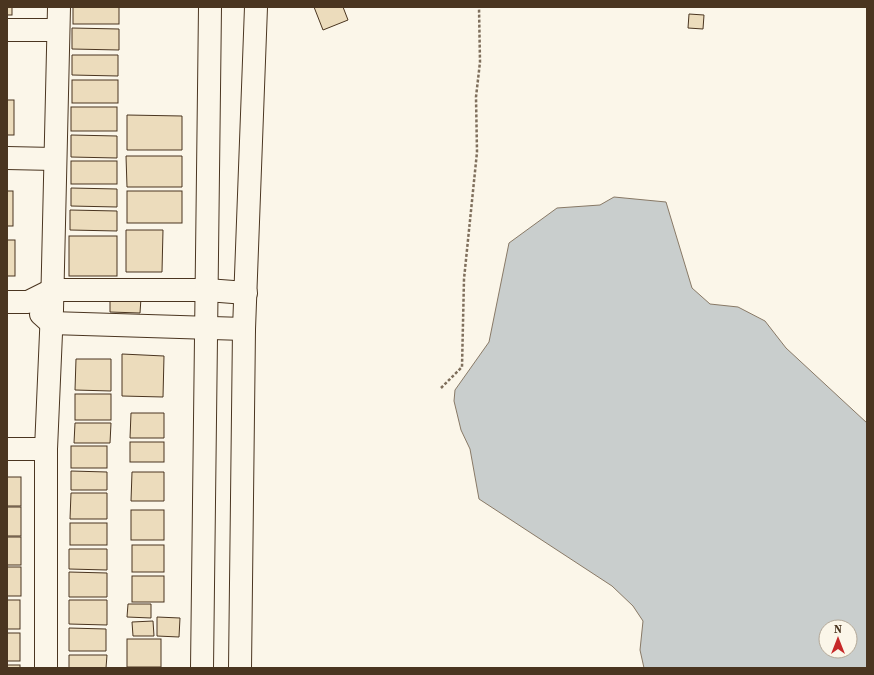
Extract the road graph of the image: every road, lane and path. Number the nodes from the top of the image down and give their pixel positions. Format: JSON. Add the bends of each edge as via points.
{"nodes":[{"id":1,"x":59,"y":7,"type":"edge"},
{"id":2,"x":210,"y":7,"type":"edge"},
{"id":3,"x":256,"y":7,"type":"edge"},
{"id":4,"x":479,"y":7,"type":"edge"},
{"id":5,"x":7,"y":30,"type":"edge"},
{"id":6,"x":57,"y":30,"type":"junction"},
{"id":7,"x":7,"y":158,"type":"edge"},
{"id":8,"x":54,"y":159,"type":"junction"},
{"id":9,"x":52,"y":290,"type":"junction"},
{"id":10,"x":206,"y":290,"type":"junction"},
{"id":11,"x":246,"y":293,"type":"junction"},
{"id":12,"x":17,"y":302,"type":"edge"},
{"id":13,"x":51,"y":323,"type":"junction"},
{"id":14,"x":205,"y":327,"type":"junction"},
{"id":15,"x":244,"y":330,"type":"junction"},
{"id":16,"x":441,"y":388,"type":"dead end"},
{"id":17,"x":7,"y":449,"type":"edge"},
{"id":18,"x":46,"y":449,"type":"junction"},
{"id":19,"x":46,"y":668,"type":"edge"},
{"id":20,"x":202,"y":668,"type":"edge"},
{"id":21,"x":240,"y":668,"type":"edge"}],
"edges":[{"from":1,"to":6,"type":"street"},
{"from":2,"to":10,"type":"street"},
{"from":3,"to":11,"type":"street"},
{"from":4,"to":16,"type":"path","via":[[477,152],[464,279],[462,367]]},
{"from":5,"to":6,"type":"street"},
{"from":6,"to":8,"type":"street"},
{"from":7,"to":8,"type":"street"},
{"from":8,"to":9,"type":"street"},
{"from":9,"to":10,"type":"street"},
{"from":9,"to":12,"type":"street"},
{"from":9,"to":13,"type":"street"},
{"from":10,"to":11,"type":"street"},
{"from":10,"to":14,"type":"street"},
{"from":11,"to":15,"type":"street"},
{"from":12,"to":13,"type":"street"},
{"from":13,"to":14,"type":"street"},
{"from":13,"to":18,"type":"street"},
{"from":14,"to":15,"type":"street"},
{"from":14,"to":20,"type":"street"},
{"from":15,"to":21,"type":"street"},
{"from":17,"to":18,"type":"street"},
{"from":18,"to":19,"type":"street"}]}
